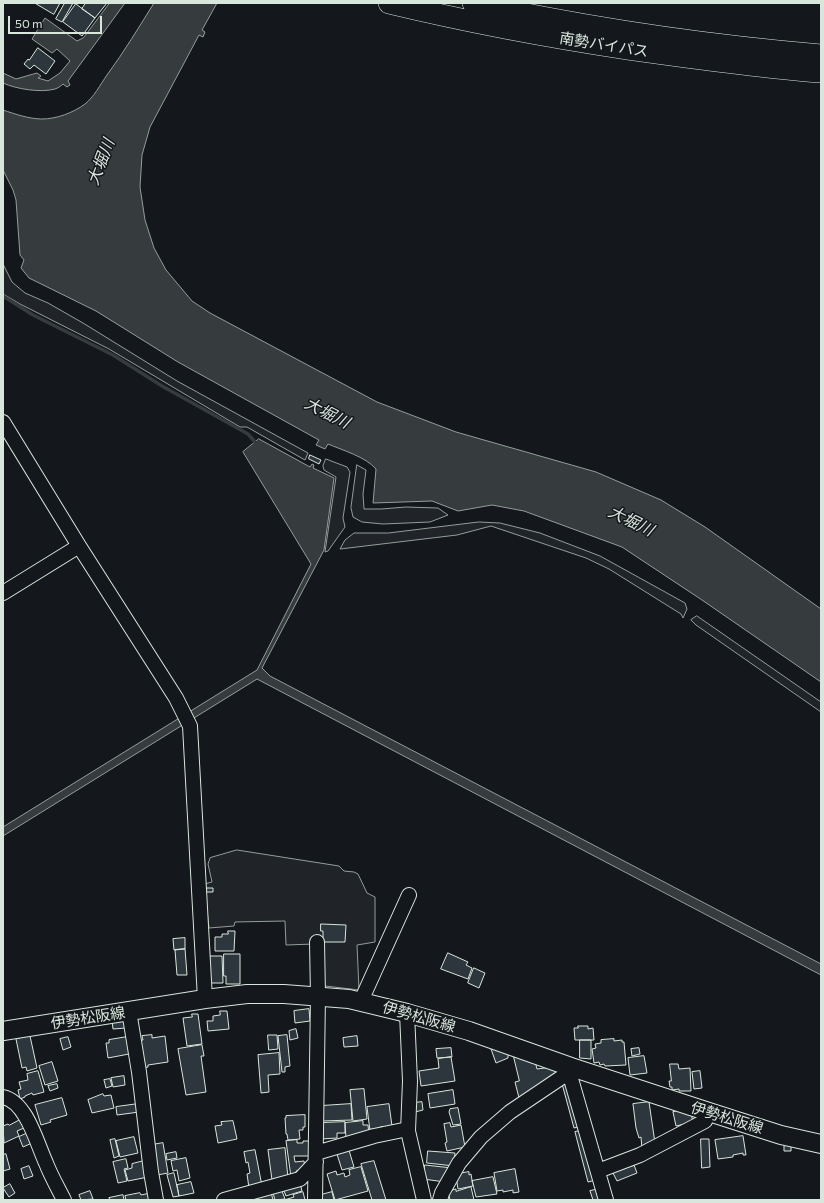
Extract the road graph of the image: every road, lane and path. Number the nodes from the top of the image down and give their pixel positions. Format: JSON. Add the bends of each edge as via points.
{"nodes":[{"id":1,"x":389,"y":3,"type":"edge"},
{"id":2,"x":473,"y":3,"type":"edge"},
{"id":3,"x":821,"y":56,"type":"edge"},
{"id":4,"x":821,"y":72,"type":"edge"},
{"id":5,"x":3,"y":422,"type":"edge"},
{"id":6,"x":79,"y":546,"type":"junction"},
{"id":7,"x":3,"y":593,"type":"edge"},
{"id":8,"x":409,"y":895,"type":"dead end"},
{"id":9,"x":317,"y":942,"type":"dead end"},
{"id":10,"x":318,"y":996,"type":"junction"},
{"id":11,"x":205,"y":999,"type":"junction"},
{"id":12,"x":361,"y":1001,"type":"junction"},
{"id":13,"x":129,"y":1011,"type":"junction"},
{"id":14,"x":407,"y":1013,"type":"junction"},
{"id":15,"x":3,"y":1031,"type":"edge"},
{"id":16,"x":571,"y":1069,"type":"junction"},
{"id":17,"x":3,"y":1097,"type":"edge"},
{"id":18,"x":709,"y":1112,"type":"junction"},
{"id":19,"x":408,"y":1129,"type":"junction"},
{"id":20,"x":821,"y":1144,"type":"edge"},
{"id":21,"x":316,"y":1157,"type":"junction"},
{"id":22,"x":598,"y":1171,"type":"junction"},
{"id":23,"x":64,"y":1200,"type":"edge"},
{"id":24,"x":156,"y":1200,"type":"edge"},
{"id":25,"x":224,"y":1200,"type":"edge"},
{"id":26,"x":315,"y":1200,"type":"edge"},
{"id":27,"x":424,"y":1200,"type":"edge"},
{"id":28,"x":440,"y":1200,"type":"edge"},
{"id":29,"x":606,"y":1200,"type":"edge"}],
"edges":[{"from":1,"to":4,"type":"highway","name":"南勢バイパス","via":[[568,40],[704,60]]},
{"from":2,"to":3,"type":"highway","name":"南勢バイパス","via":[[570,23],[706,43]]},
{"from":5,"to":6,"type":"street"},
{"from":6,"to":7,"type":"street"},
{"from":6,"to":11,"type":"street","via":[[176,698],[190,726]]},
{"from":8,"to":12,"type":"street"},
{"from":9,"to":10,"type":"street"},
{"from":10,"to":11,"type":"main road","name":"伊勢松阪線","via":[[247,994]]},
{"from":10,"to":12,"type":"main road","name":"伊勢松阪線"},
{"from":10,"to":21,"type":"street"},
{"from":11,"to":13,"type":"main road","name":"伊勢松阪線"},
{"from":12,"to":14,"type":"main road","name":"伊勢松阪線"},
{"from":13,"to":15,"type":"main road","name":"伊勢松阪線"},
{"from":13,"to":24,"type":"street"},
{"from":14,"to":16,"type":"main road","name":"伊勢松阪線","via":[[469,1031]]},
{"from":14,"to":19,"type":"street","via":[[410,1081]]},
{"from":16,"to":18,"type":"main road","name":"伊勢松阪線"},
{"from":16,"to":22,"type":"street","via":[[571,1079]]},
{"from":16,"to":28,"type":"street","via":[[510,1112],[481,1137],[460,1163]]},
{"from":17,"to":23,"type":"street","via":[[19,1108],[30,1123]]},
{"from":18,"to":20,"type":"main road","name":"伊勢松阪線","via":[[781,1135]]},
{"from":18,"to":22,"type":"street","via":[[705,1121],[646,1152]]},
{"from":19,"to":21,"type":"street","via":[[374,1136]]},
{"from":19,"to":27,"type":"street"},
{"from":21,"to":25,"type":"street","via":[[300,1179]]},
{"from":21,"to":26,"type":"street"},
{"from":22,"to":29,"type":"street"}]}
